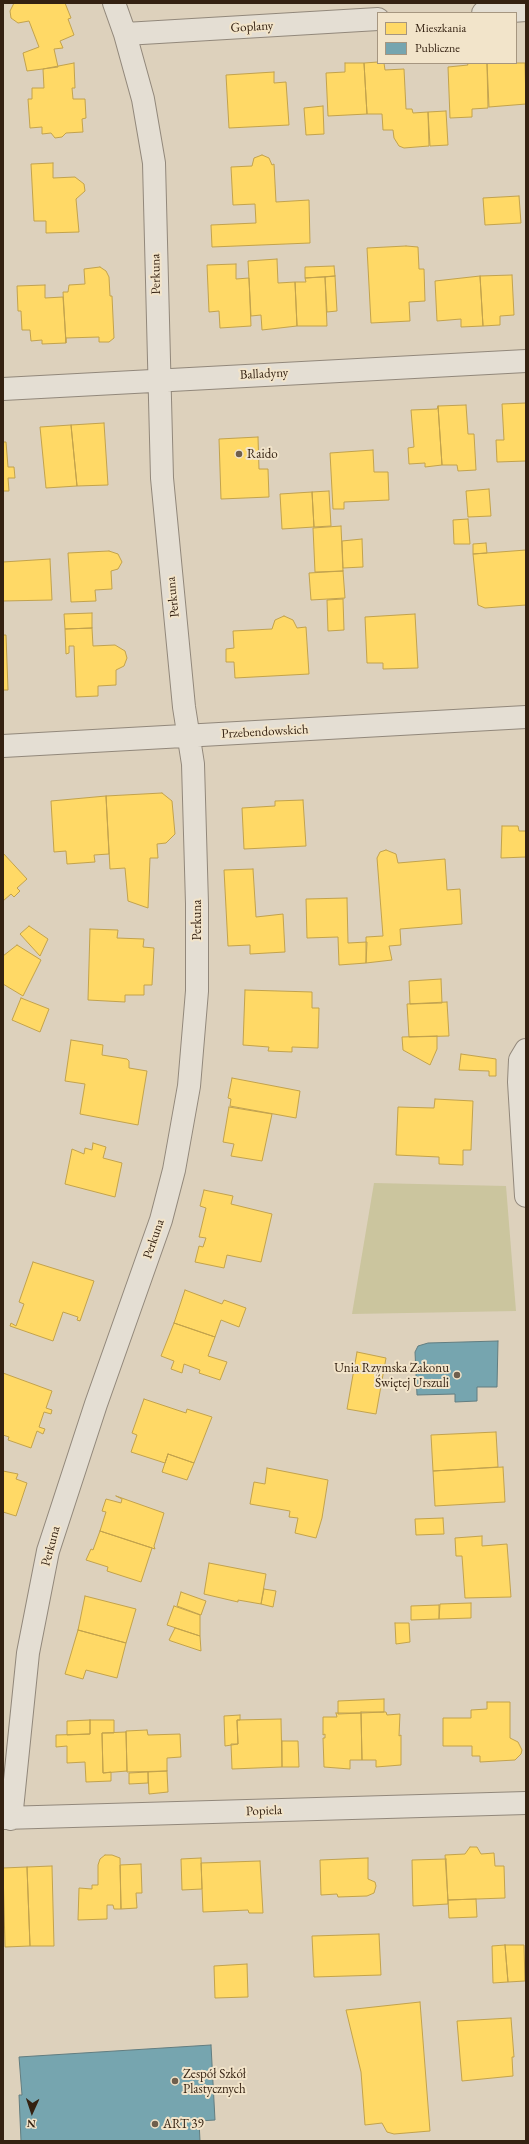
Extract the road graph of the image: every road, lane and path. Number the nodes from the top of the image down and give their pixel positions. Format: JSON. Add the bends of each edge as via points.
{"nodes":[{"id":1,"x":114,"y":3,"type":"edge"},
{"id":2,"x":526,"y":10,"type":"edge"},
{"id":3,"x":497,"y":12,"type":"edge"},
{"id":4,"x":377,"y":19,"type":"edge"},
{"id":5,"x":125,"y":34,"type":"junction"},
{"id":6,"x":526,"y":361,"type":"edge"},
{"id":7,"x":159,"y":380,"type":"junction"},
{"id":8,"x":3,"y":389,"type":"edge"},
{"id":9,"x":526,"y":717,"type":"edge"},
{"id":10,"x":189,"y":736,"type":"junction"},
{"id":11,"x":3,"y":746,"type":"edge"},
{"id":12,"x":526,"y":1050,"type":"edge"},
{"id":13,"x":526,"y":1196,"type":"edge"},
{"id":14,"x":526,"y":1803,"type":"edge"},
{"id":15,"x":7,"y":1819,"type":"edge"}],
"edges":[{"from":1,"to":5,"type":"street","name":"Perkuna"},
{"from":2,"to":3,"type":"street"},
{"from":4,"to":5,"type":"street","name":"Goplany"},
{"from":5,"to":7,"type":"street","name":"Perkuna","via":[[143,98],[154,163]]},
{"from":6,"to":7,"type":"street","name":"Balladyny"},
{"from":7,"to":8,"type":"street","name":"Balladyny"},
{"from":7,"to":10,"type":"street","name":"Perkuna","via":[[170,577]]},
{"from":9,"to":10,"type":"street","name":"Przebendowskich"},
{"from":10,"to":11,"type":"street","name":"Przebendowskich"},
{"from":10,"to":15,"type":"street","name":"Perkuna","via":[[193,764],[197,991],[189,1086],[174,1170],[161,1220],[96,1404],[48,1551],[28,1653]]},
{"from":12,"to":13,"type":"street","via":[[520,1060],[519,1082]]},
{"from":14,"to":15,"type":"street","name":"Popiela"}]}
